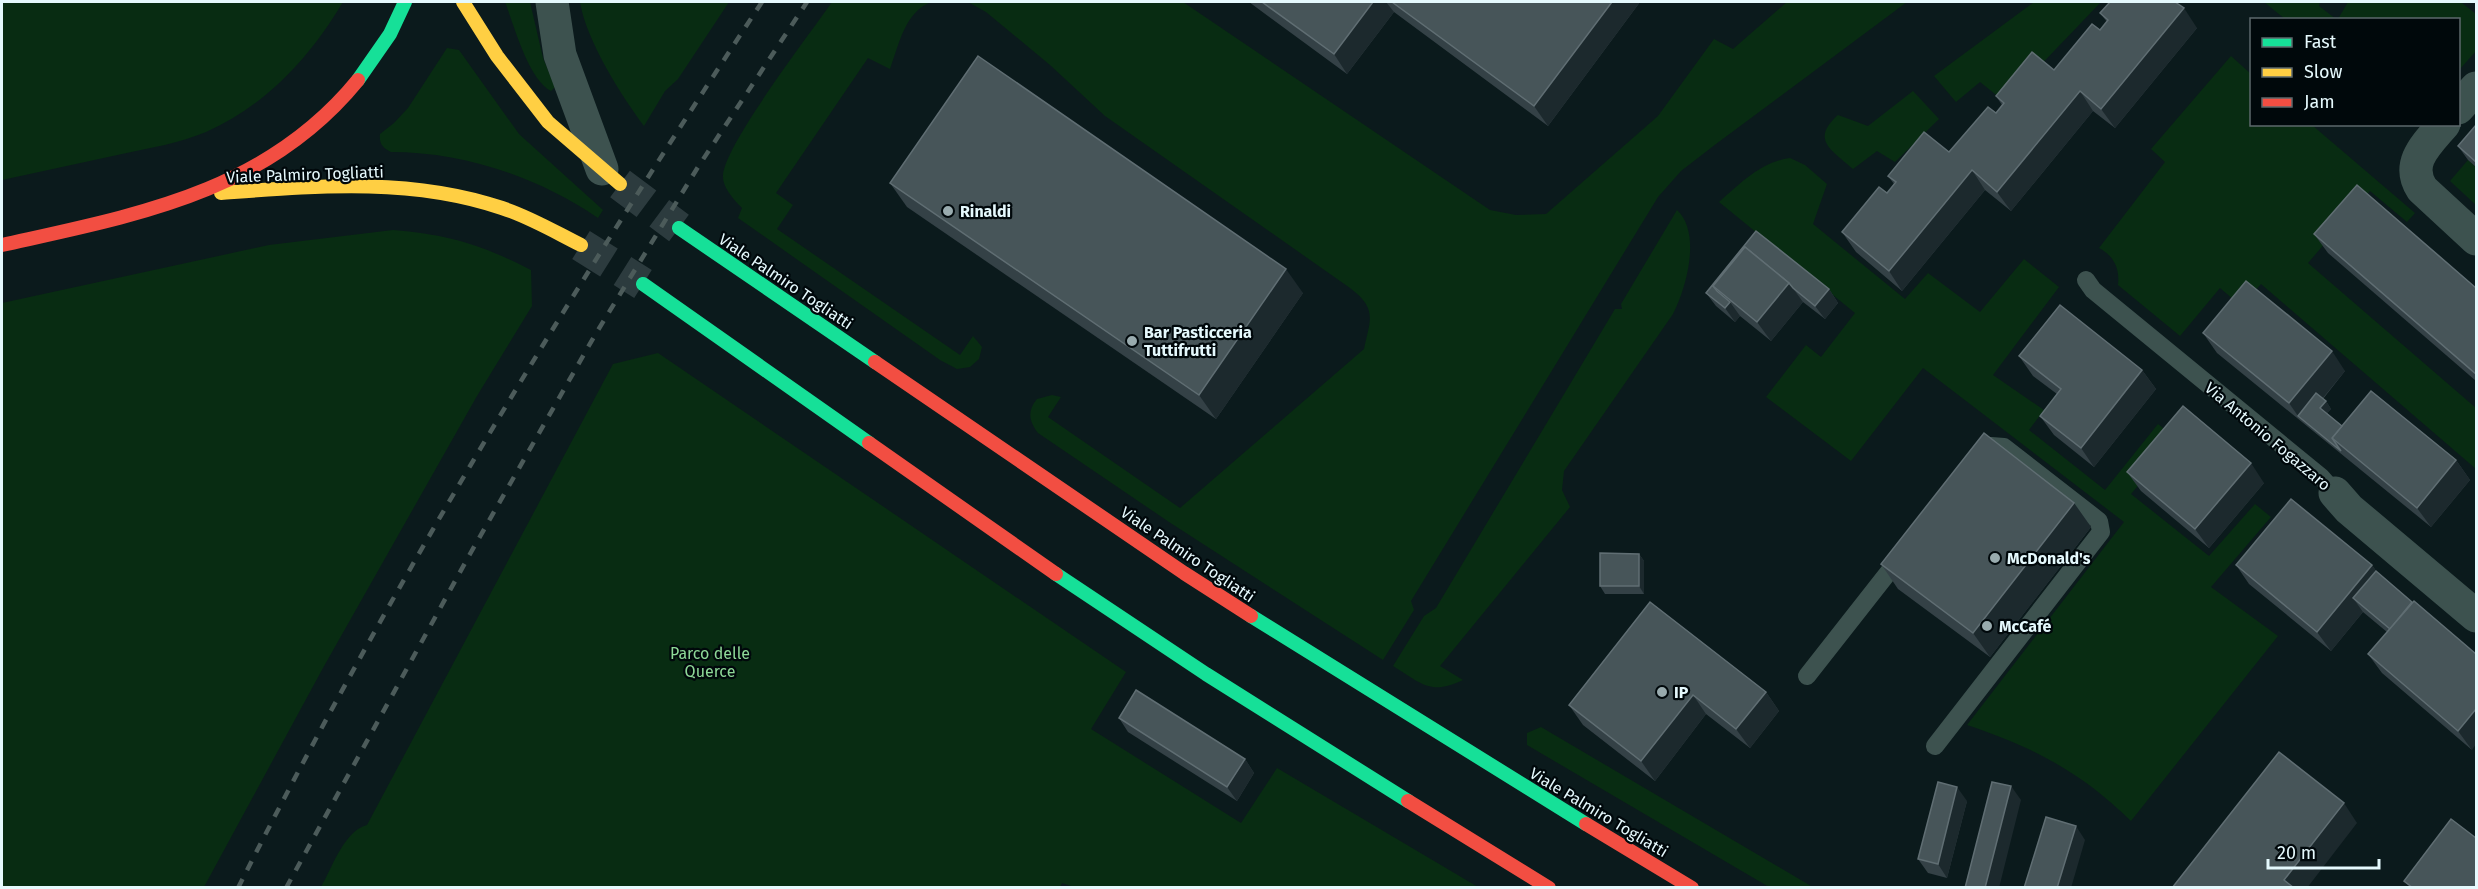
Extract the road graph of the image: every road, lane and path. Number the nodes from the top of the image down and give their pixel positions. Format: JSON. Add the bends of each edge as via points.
{"nodes":[{"id":1,"x":405,"y":2,"type":"edge"},
{"id":2,"x":463,"y":2,"type":"edge"},
{"id":3,"x":552,"y":2,"type":"edge"},
{"id":4,"x":2476,"y":88,"type":"edge"},
{"id":5,"x":2460,"y":106,"type":"edge"},
{"id":6,"x":2442,"y":126,"type":"edge"},
{"id":7,"x":611,"y":176,"type":"joint"},
{"id":8,"x":199,"y":195,"type":"junction"},
{"id":9,"x":679,"y":228,"type":"tunnel mouth"},
{"id":10,"x":2476,"y":238,"type":"edge"},
{"id":11,"x":2,"y":245,"type":"edge"},
{"id":12,"x":581,"y":245,"type":"tunnel mouth"},
{"id":13,"x":2086,"y":280,"type":"dead end"},
{"id":14,"x":643,"y":284,"type":"tunnel mouth"},
{"id":15,"x":1968,"y":474,"type":"edge"},
{"id":16,"x":2335,"y":493,"type":"joint"},
{"id":17,"x":1916,"y":538,"type":"edge"},
{"id":18,"x":2476,"y":616,"type":"edge"},
{"id":19,"x":1807,"y":676,"type":"dead end"},
{"id":20,"x":1935,"y":747,"type":"dead end"},
{"id":21,"x":1549,"y":888,"type":"edge"},
{"id":22,"x":1692,"y":888,"type":"edge"}],
"edges":[{"from":1,"to":8,"type":"main road","via":[[356,85],[320,124],[250,173]]},
{"from":2,"to":7,"type":"main road","via":[[497,56],[548,122]]},
{"from":3,"to":7,"type":"street","via":[[560,55]]},
{"from":4,"to":5,"type":"street"},
{"from":6,"to":10,"type":"street","via":[[2418,157],[2416,180]]},
{"from":8,"to":11,"type":"main road","via":[[142,213]]},
{"from":8,"to":12,"type":"main road","name":"Viale Palmiro Togliatti","via":[[317,186],[424,189],[495,205]]},
{"from":9,"to":22,"type":"main road","name":"Viale Palmiro Togliatti","via":[[1184,573],[1452,743]]},
{"from":13,"to":16,"type":"lane","name":"Via Antonio Fogazzaro","via":[[2093,290],[2321,477]]},
{"from":14,"to":21,"type":"main road","via":[[1152,638]]},
{"from":15,"to":20,"type":"lane","via":[[1991,446],[2004,447],[2099,520],[2101,532]]},
{"from":16,"to":18,"type":"street","name":"Via Antonio Fogazzaro"},
{"from":17,"to":19,"type":"lane"}]}
